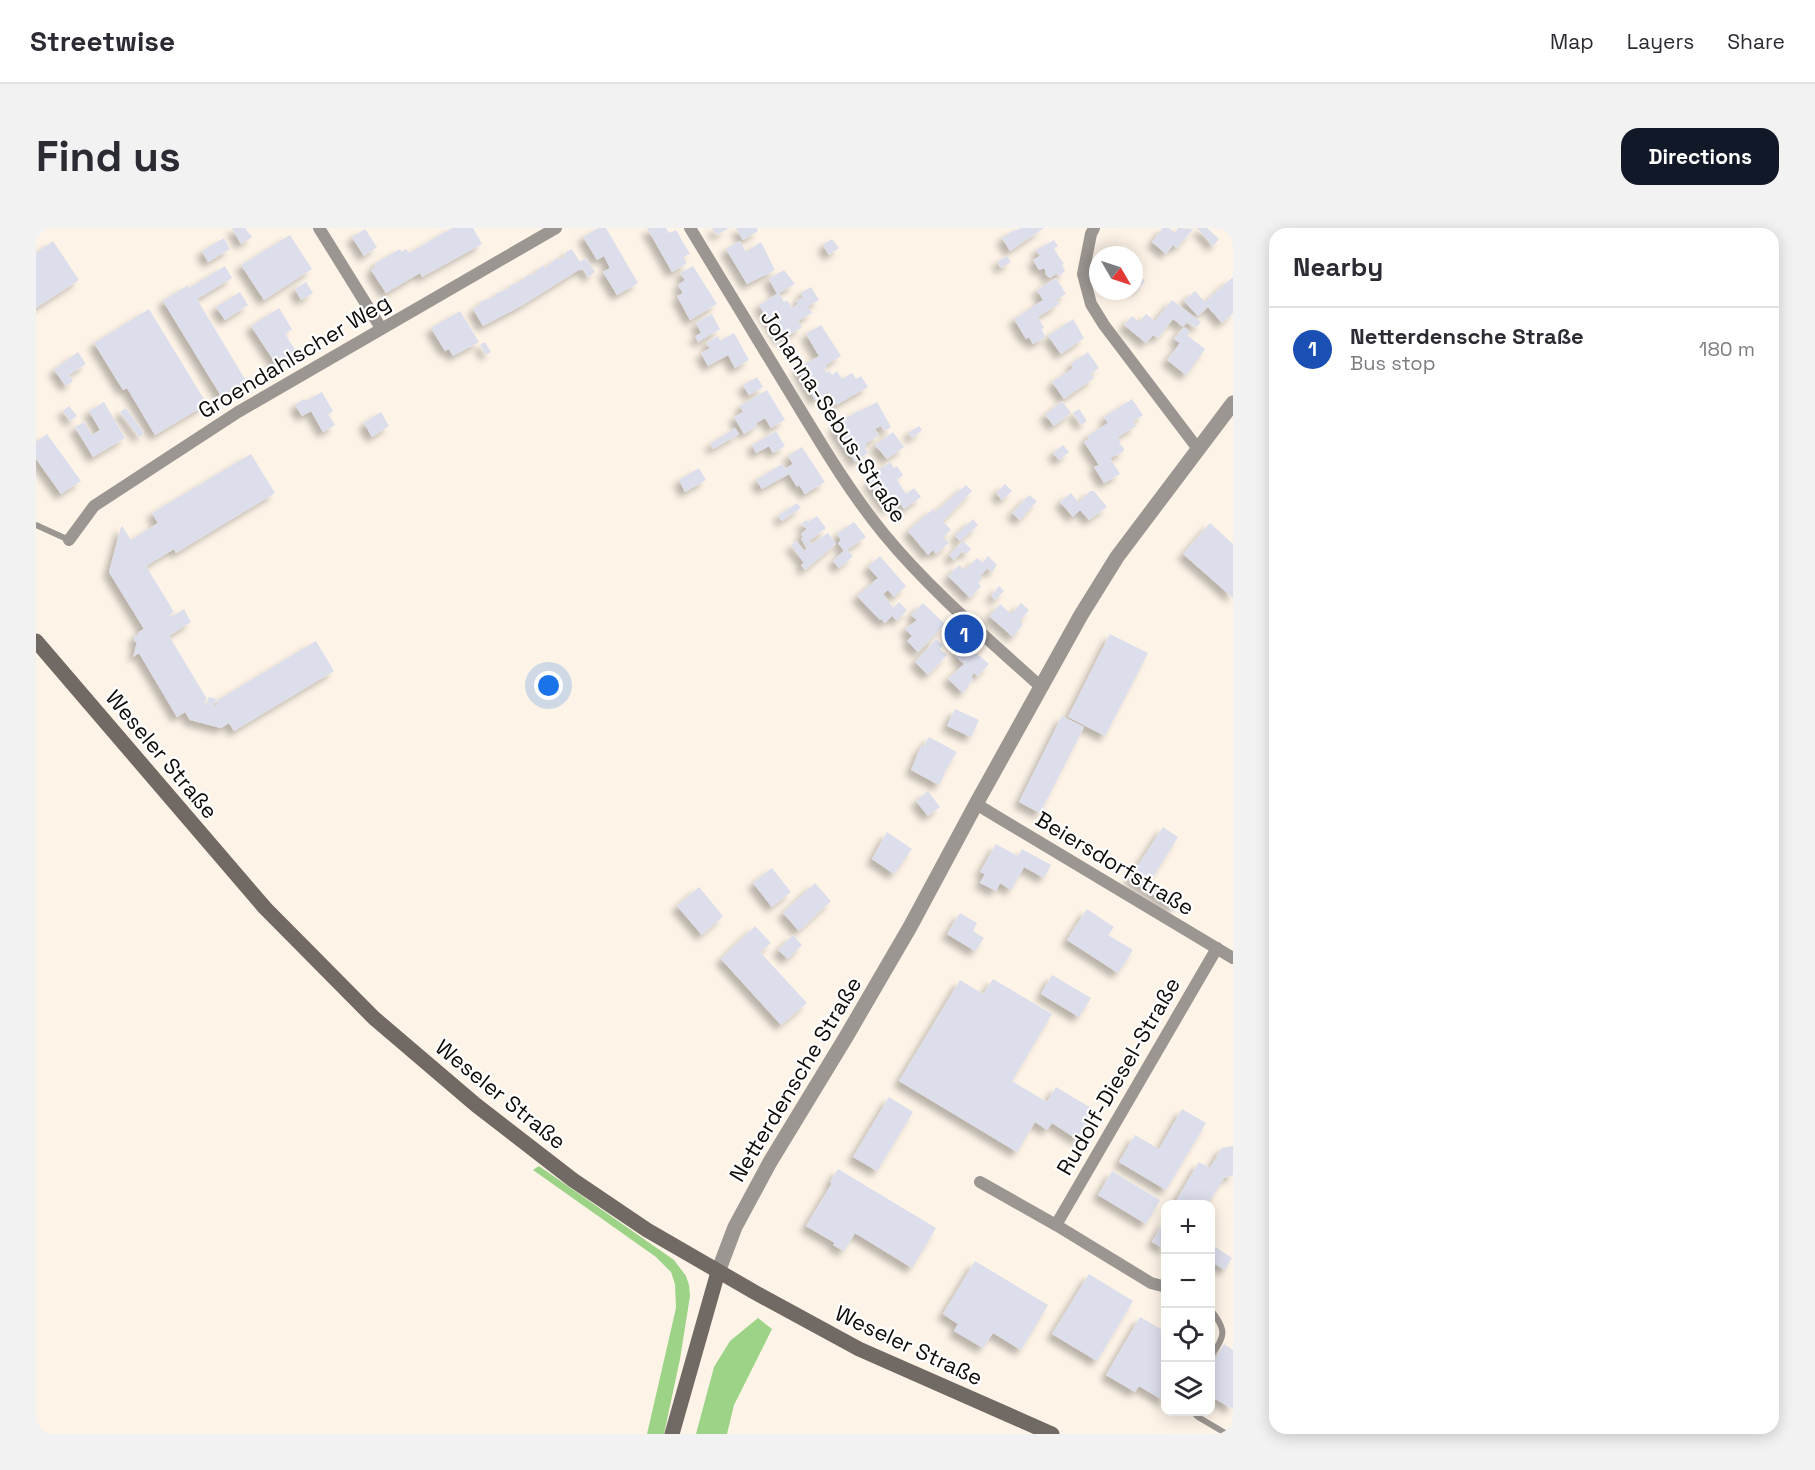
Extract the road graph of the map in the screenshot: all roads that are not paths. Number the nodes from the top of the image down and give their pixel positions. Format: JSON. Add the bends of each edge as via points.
{"nodes":[{"id":1,"x":319,"y":228,"type":"edge"},
{"id":2,"x":556,"y":228,"type":"edge"},
{"id":3,"x":690,"y":228,"type":"edge"},
{"id":4,"x":1094,"y":228,"type":"edge"},
{"id":5,"x":381,"y":328,"type":"junction"},
{"id":6,"x":1233,"y":403,"type":"edge"},
{"id":7,"x":1198,"y":449,"type":"junction"},
{"id":8,"x":36,"y":525,"type":"edge"},
{"id":9,"x":69,"y":540,"type":"joint"},
{"id":10,"x":36,"y":641,"type":"edge"},
{"id":11,"x":1041,"y":686,"type":"junction"},
{"id":12,"x":976,"y":804,"type":"junction"},
{"id":13,"x":1216,"y":948,"type":"junction"},
{"id":14,"x":1233,"y":958,"type":"edge"},
{"id":15,"x":980,"y":1182,"type":"dead end"},
{"id":16,"x":1056,"y":1225,"type":"junction"},
{"id":17,"x":718,"y":1272,"type":"junction"},
{"id":18,"x":1161,"y":1286,"type":"edge"},
{"id":19,"x":1215,"y":1316,"type":"edge"},
{"id":20,"x":1215,"y":1351,"type":"edge"},
{"id":21,"x":1197,"y":1416,"type":"edge"},
{"id":22,"x":672,"y":1434,"type":"edge"},
{"id":23,"x":1052,"y":1434,"type":"edge"},
{"id":24,"x":1227,"y":1434,"type":"edge"}],
"edges":[{"from":1,"to":5,"type":"street"},
{"from":2,"to":5,"type":"street","name":"Groendahlscher Weg"},
{"from":3,"to":11,"type":"street","name":"Johanna-Sebus-Straße","via":[[810,425],[885,536],[972,625]]},
{"from":4,"to":7,"type":"street","via":[[1083,274],[1091,304]]},
{"from":5,"to":9,"type":"street","name":"Groendahlscher Weg","via":[[238,412],[94,506]]},
{"from":6,"to":7,"type":"street","name":"Netterdensche Straße"},
{"from":7,"to":11,"type":"street","name":"Netterdensche Straße","via":[[1117,557]]},
{"from":8,"to":9,"type":"lane"},
{"from":10,"to":17,"type":"main road","name":"Weseler Straße","via":[[265,908],[374,1018],[476,1105],[573,1180]]},
{"from":11,"to":12,"type":"street","name":"Netterdensche Straße"},
{"from":12,"to":13,"type":"street","name":"Beiersdorfstraße"},
{"from":12,"to":17,"type":"street","name":"Netterdensche Straße","via":[[910,927],[770,1162],[735,1227]]},
{"from":13,"to":14,"type":"street","name":"Beiersdorfstraße"},
{"from":13,"to":16,"type":"street","name":"Rudolf-Diesel-Straße"},
{"from":15,"to":16,"type":"street"},
{"from":16,"to":18,"type":"street"},
{"from":17,"to":22,"type":"main road","name":"Netterdensche Straße"},
{"from":17,"to":23,"type":"main road","name":"Weseler Straße","via":[[859,1349]]},
{"from":19,"to":20,"type":"lane","via":[[1224,1332]]},
{"from":21,"to":24,"type":"lane"}]}
